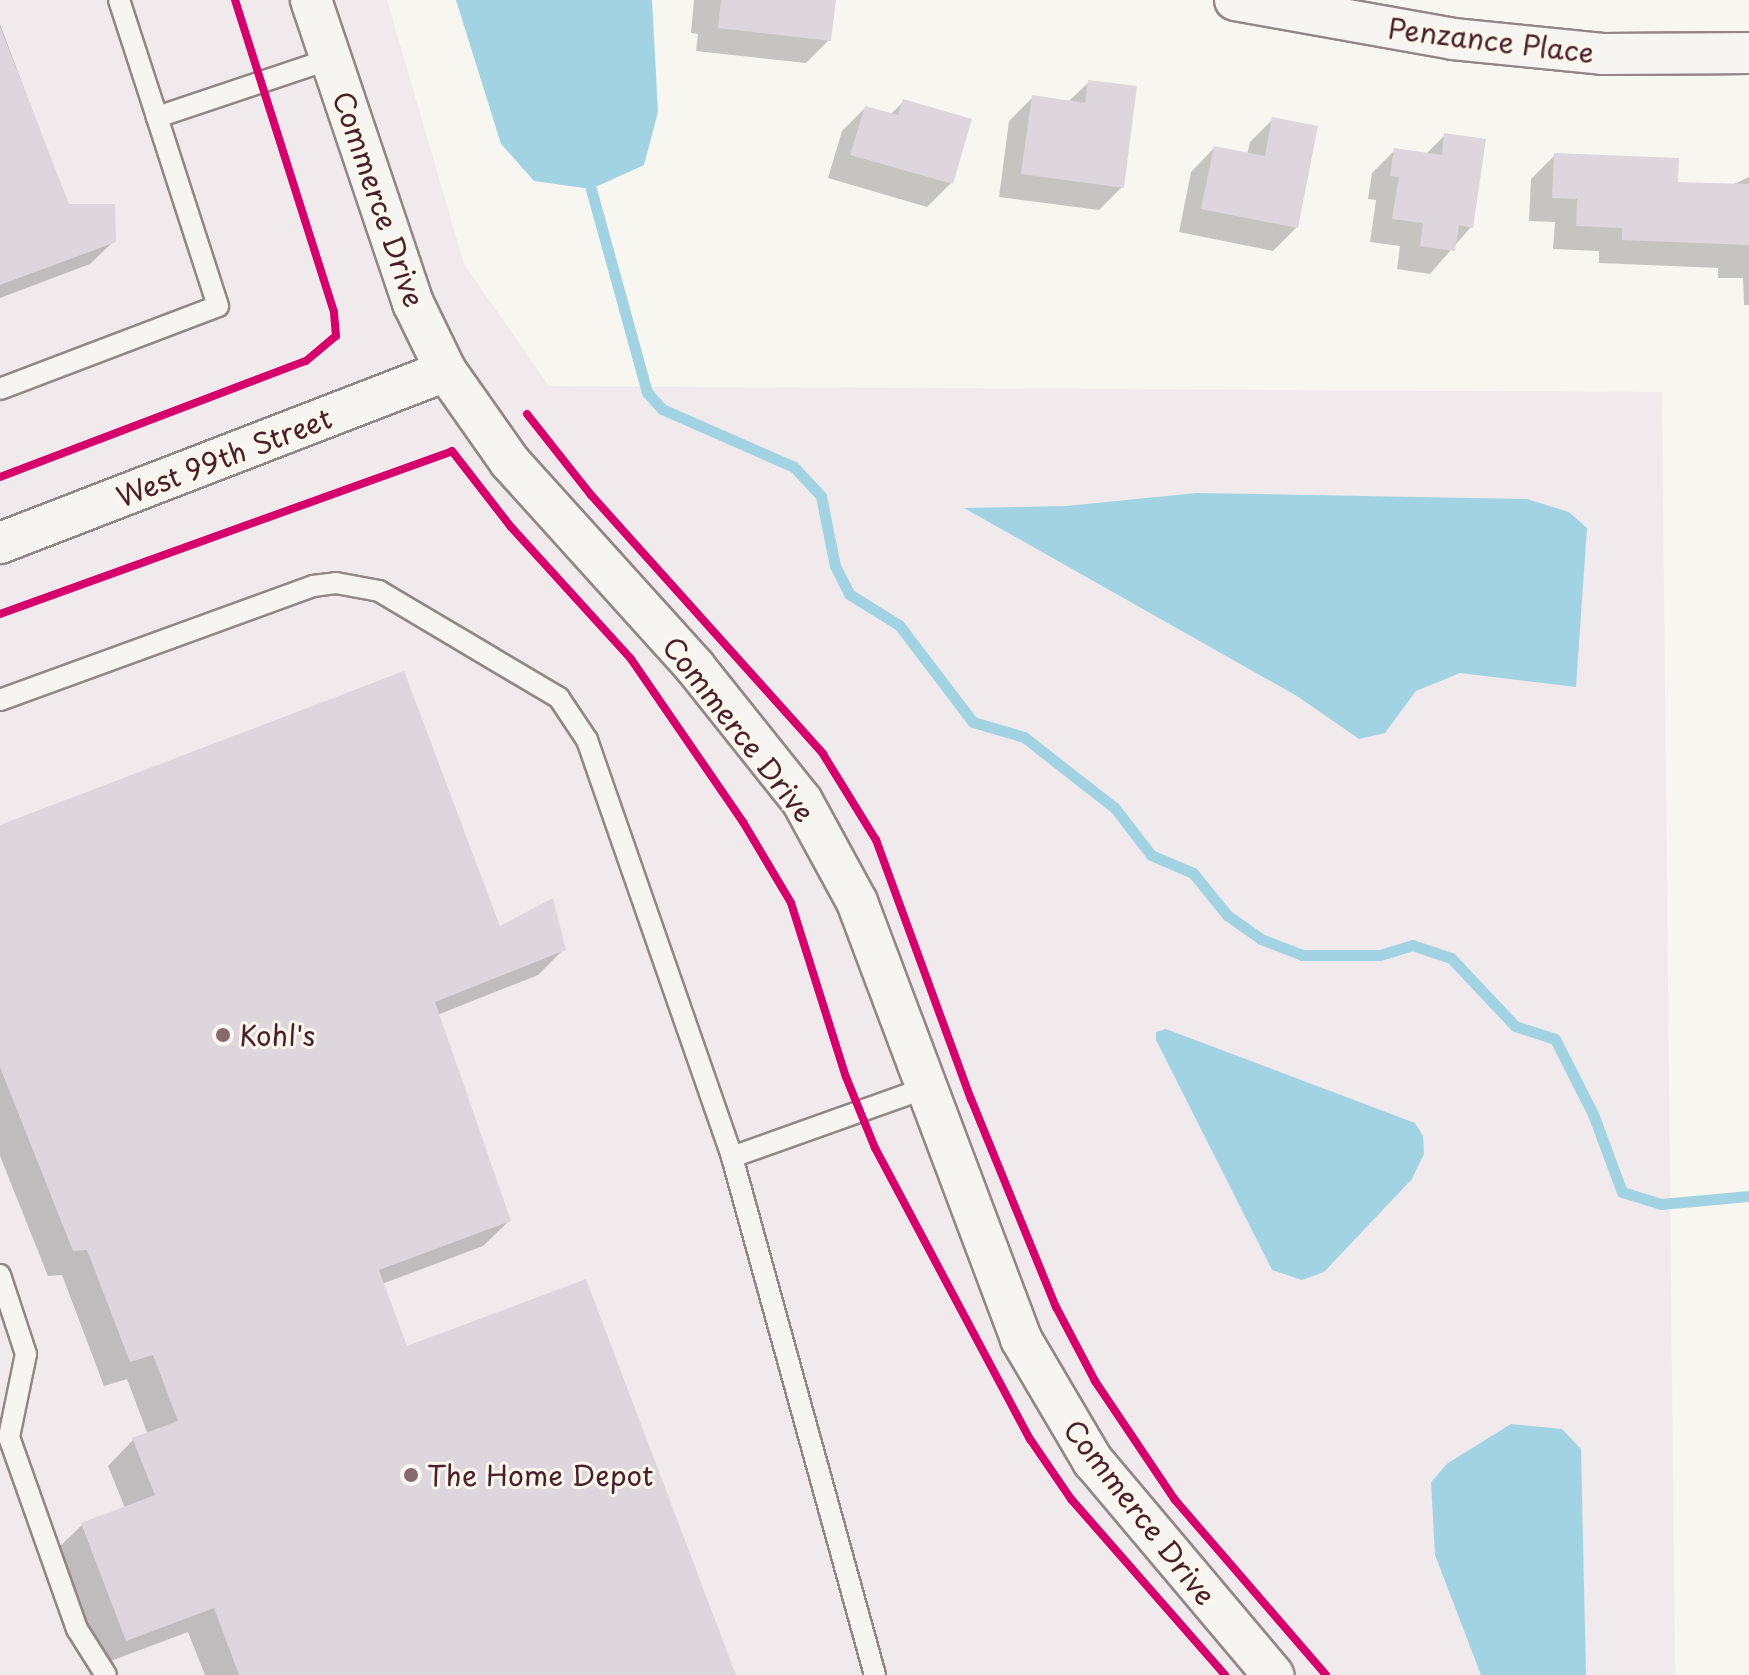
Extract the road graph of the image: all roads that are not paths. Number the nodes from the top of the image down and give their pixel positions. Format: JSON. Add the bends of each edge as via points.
{"nodes":[{"id":1,"x":119,"y":0,"type":"edge"},
{"id":2,"x":311,"y":0,"type":"edge"},
{"id":3,"x":1235,"y":0,"type":"edge"},
{"id":4,"x":1749,"y":53,"type":"edge"},
{"id":5,"x":330,"y":59,"type":"junction"},
{"id":6,"x":157,"y":117,"type":"junction"},
{"id":7,"x":446,"y":371,"type":"junction"},
{"id":8,"x":0,"y":389,"type":"edge"},
{"id":9,"x":0,"y":543,"type":"edge"},
{"id":10,"x":0,"y":700,"type":"edge"},
{"id":11,"x":926,"y":1088,"type":"junction"},
{"id":12,"x":732,"y":1157,"type":"junction"},
{"id":13,"x":0,"y":1275,"type":"edge"},
{"id":14,"x":106,"y":1675,"type":"edge"},
{"id":15,"x":875,"y":1675,"type":"edge"},
{"id":16,"x":1273,"y":1675,"type":"edge"}],
"edges":[{"from":1,"to":6,"type":"lane"},
{"from":2,"to":5,"type":"street","name":"Commerce Drive"},
{"from":3,"to":4,"type":"street","name":"Penzance Place","via":[[1453,39],[1602,54]]},
{"from":5,"to":6,"type":"lane"},
{"from":5,"to":7,"type":"street","name":"Commerce Drive","via":[[413,303]]},
{"from":6,"to":8,"type":"lane","via":[[218,306]]},
{"from":7,"to":9,"type":"street","name":"West 99th Street"},
{"from":7,"to":11,"type":"street","name":"Commerce Drive","via":[[510,462],[695,667],[802,801],[857,902]]},
{"from":10,"to":12,"type":"lane","via":[[313,586],[336,583],[379,591],[536,681],[577,720],[587,740]]},
{"from":11,"to":12,"type":"lane"},
{"from":11,"to":16,"type":"street","name":"Commerce Drive","via":[[1004,1298],[1054,1401],[1133,1512]]},
{"from":12,"to":15,"type":"lane"},
{"from":13,"to":14,"type":"lane","via":[[26,1354],[9,1437],[77,1629]]}]}
